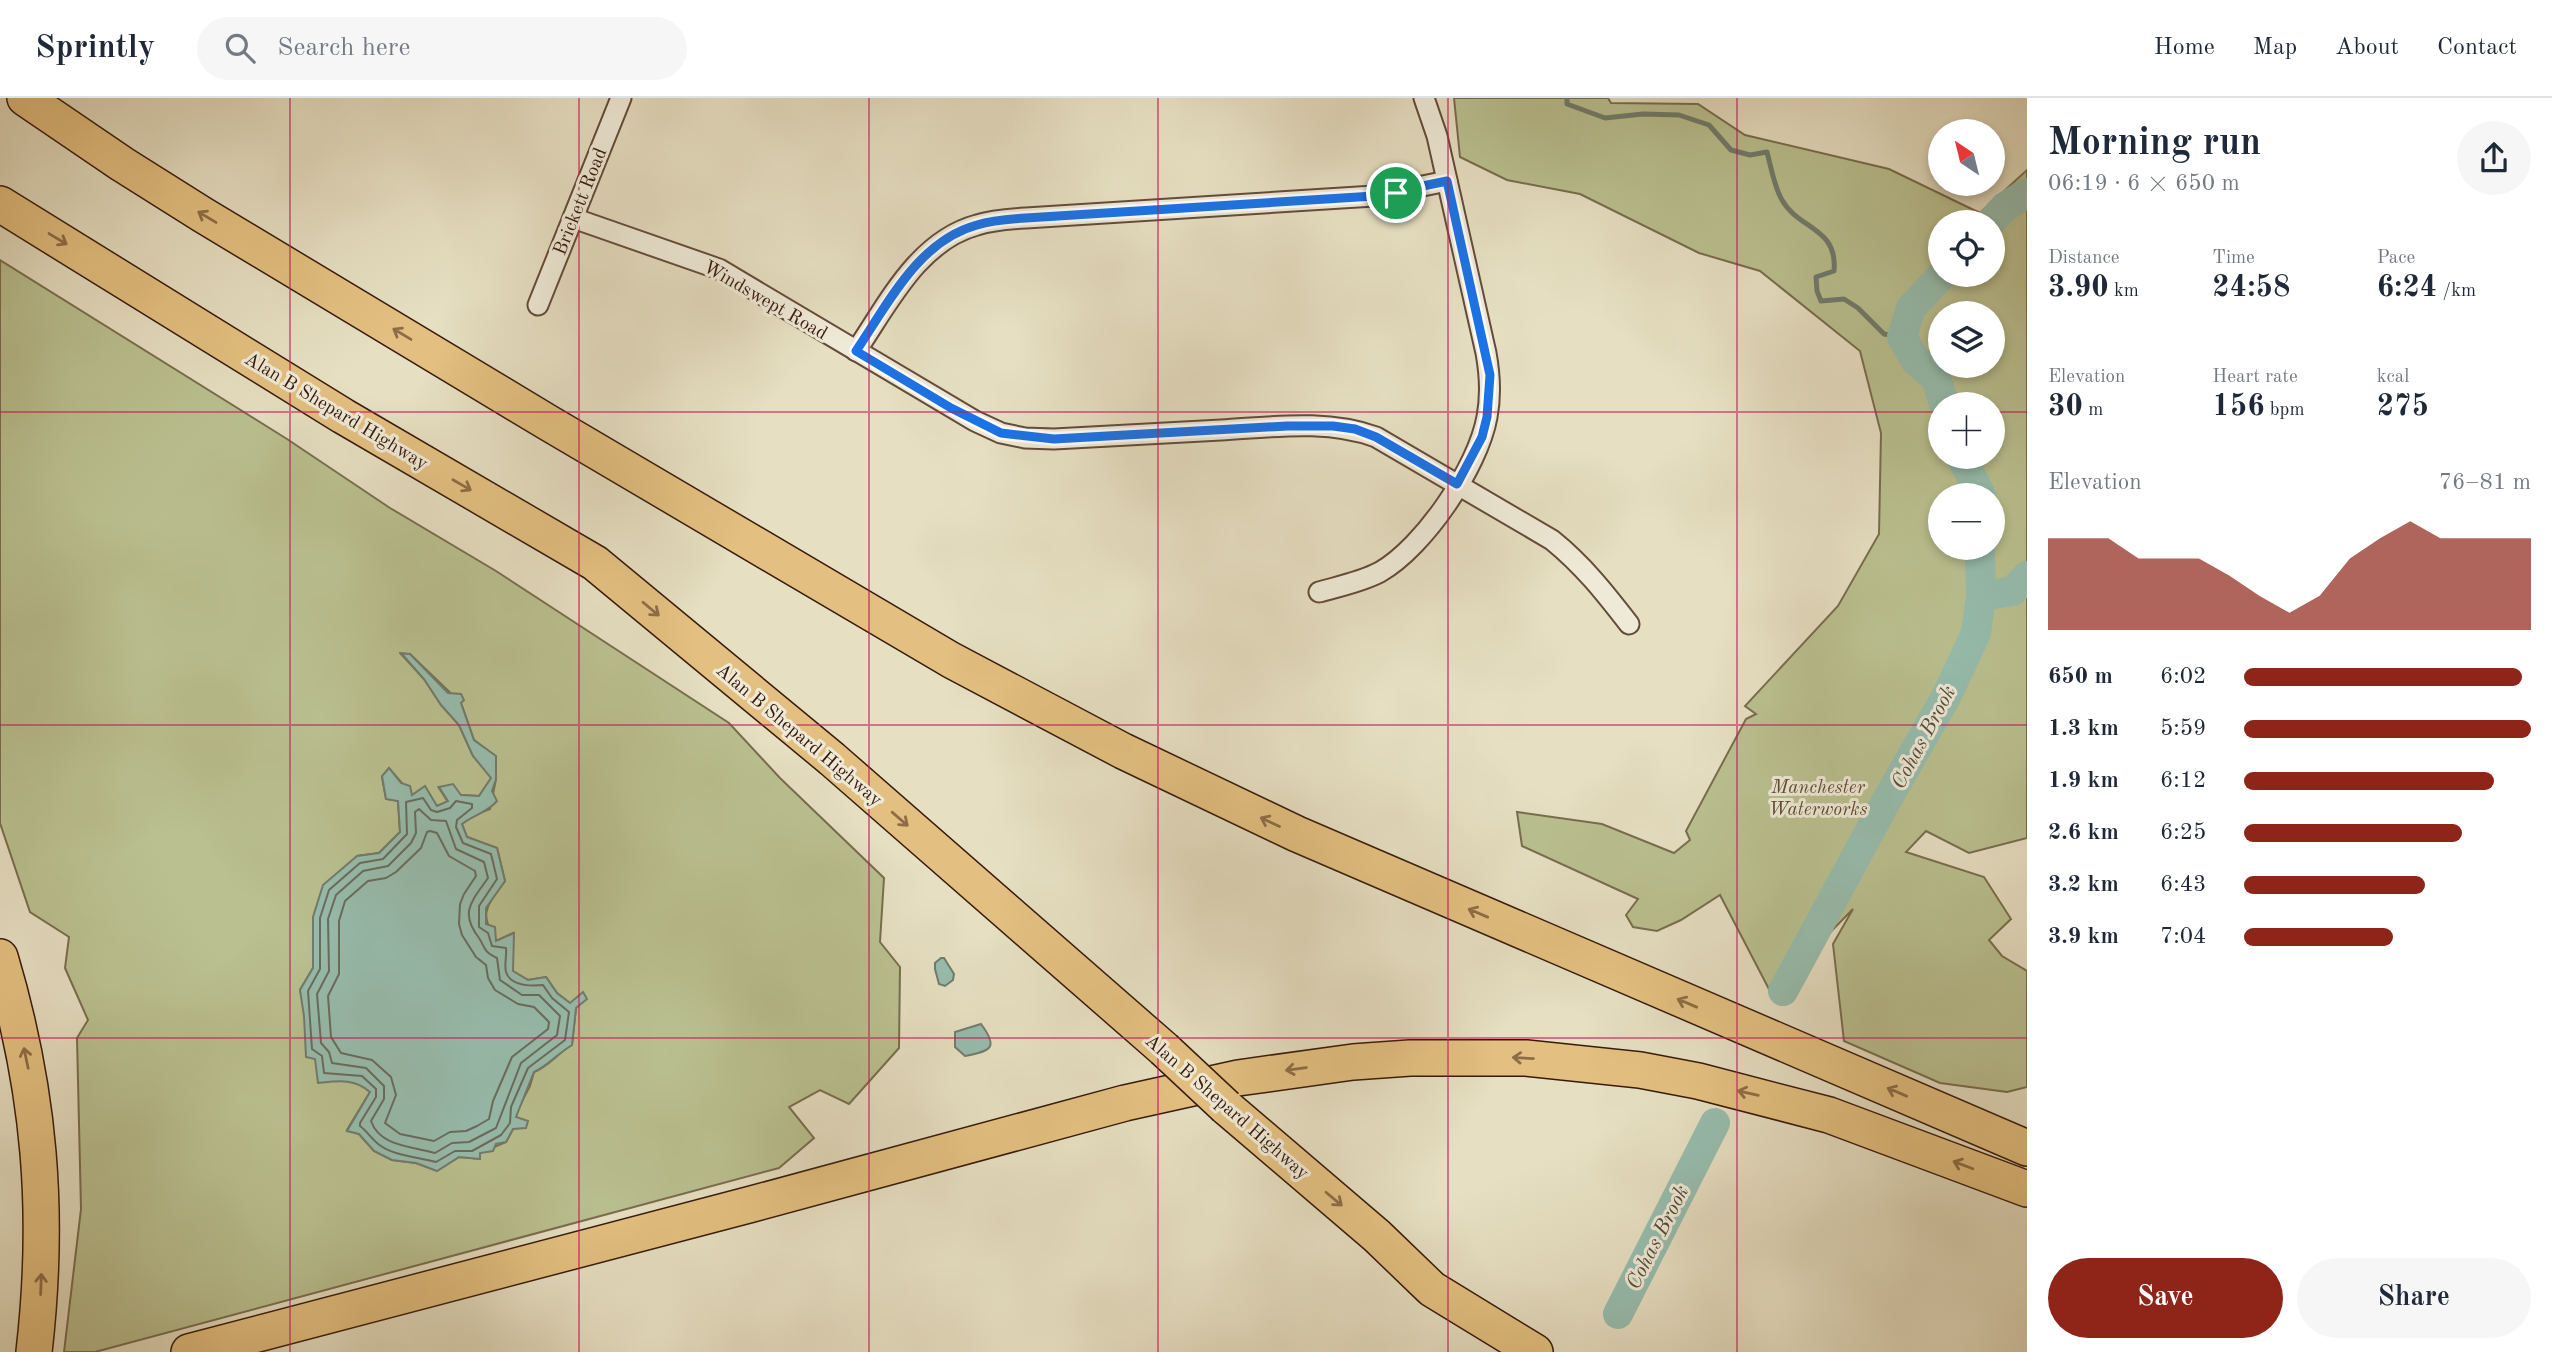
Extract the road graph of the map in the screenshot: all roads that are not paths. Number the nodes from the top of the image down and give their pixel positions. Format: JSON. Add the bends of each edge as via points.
{"nodes":[{"id":1,"x":24,"y":98,"type":"edge"},
{"id":2,"x":621,"y":98,"type":"edge"},
{"id":3,"x":1424,"y":98,"type":"edge"},
{"id":4,"x":1447,"y":181,"type":"junction"},
{"id":5,"x":0,"y":204,"type":"edge"},
{"id":6,"x":573,"y":218,"type":"junction"},
{"id":7,"x":538,"y":305,"type":"dead end"},
{"id":8,"x":856,"y":351,"type":"junction"},
{"id":9,"x":1457,"y":484,"type":"junction"},
{"id":10,"x":1320,"y":592,"type":"dead end"},
{"id":11,"x":1629,"y":624,"type":"dead end"},
{"id":12,"x":0,"y":957,"type":"edge"},
{"id":13,"x":2027,"y":1148,"type":"edge"},
{"id":14,"x":2027,"y":1189,"type":"edge"},
{"id":15,"x":34,"y":1352,"type":"edge"},
{"id":16,"x":189,"y":1352,"type":"edge"},
{"id":17,"x":1535,"y":1352,"type":"edge"}],
"edges":[{"from":13,"to":1,"type":"highway","one_way":true,"via":[[1297,834],[1036,707],[525,409],[203,215]]},
{"from":2,"to":6,"type":"street","name":"Brickett Road"},
{"from":3,"to":4,"type":"street"},
{"from":4,"to":8,"type":"street","via":[[1374,196],[975,225],[918,262]]},
{"from":4,"to":9,"type":"street","via":[[1490,375],[1482,437]]},
{"from":5,"to":17,"type":"highway","name":"Alan B Shepard Highway","one_way":true,"bridge":true,"via":[[343,416],[595,563],[832,760],[1432,1289]]},
{"from":6,"to":7,"type":"street","name":"Brickett Road"},
{"from":6,"to":8,"type":"street","name":"Windswept Road","via":[[719,269]]},
{"from":8,"to":9,"type":"street","name":"Windswept Road","via":[[1001,433],[1054,439],[1333,426],[1376,437]]},
{"from":9,"to":10,"type":"street","via":[[1422,538],[1395,562],[1364,579]]},
{"from":9,"to":11,"type":"street","name":"Windswept Road","via":[[1573,557]]},
{"from":15,"to":12,"type":"highway","one_way":true,"via":[[41,1288],[41,1167],[29,1071]]},
{"from":14,"to":16,"type":"highway","one_way":true,"via":[[1829,1115],[1640,1070],[1526,1058],[1353,1062],[1238,1078],[1125,1103]]}]}
